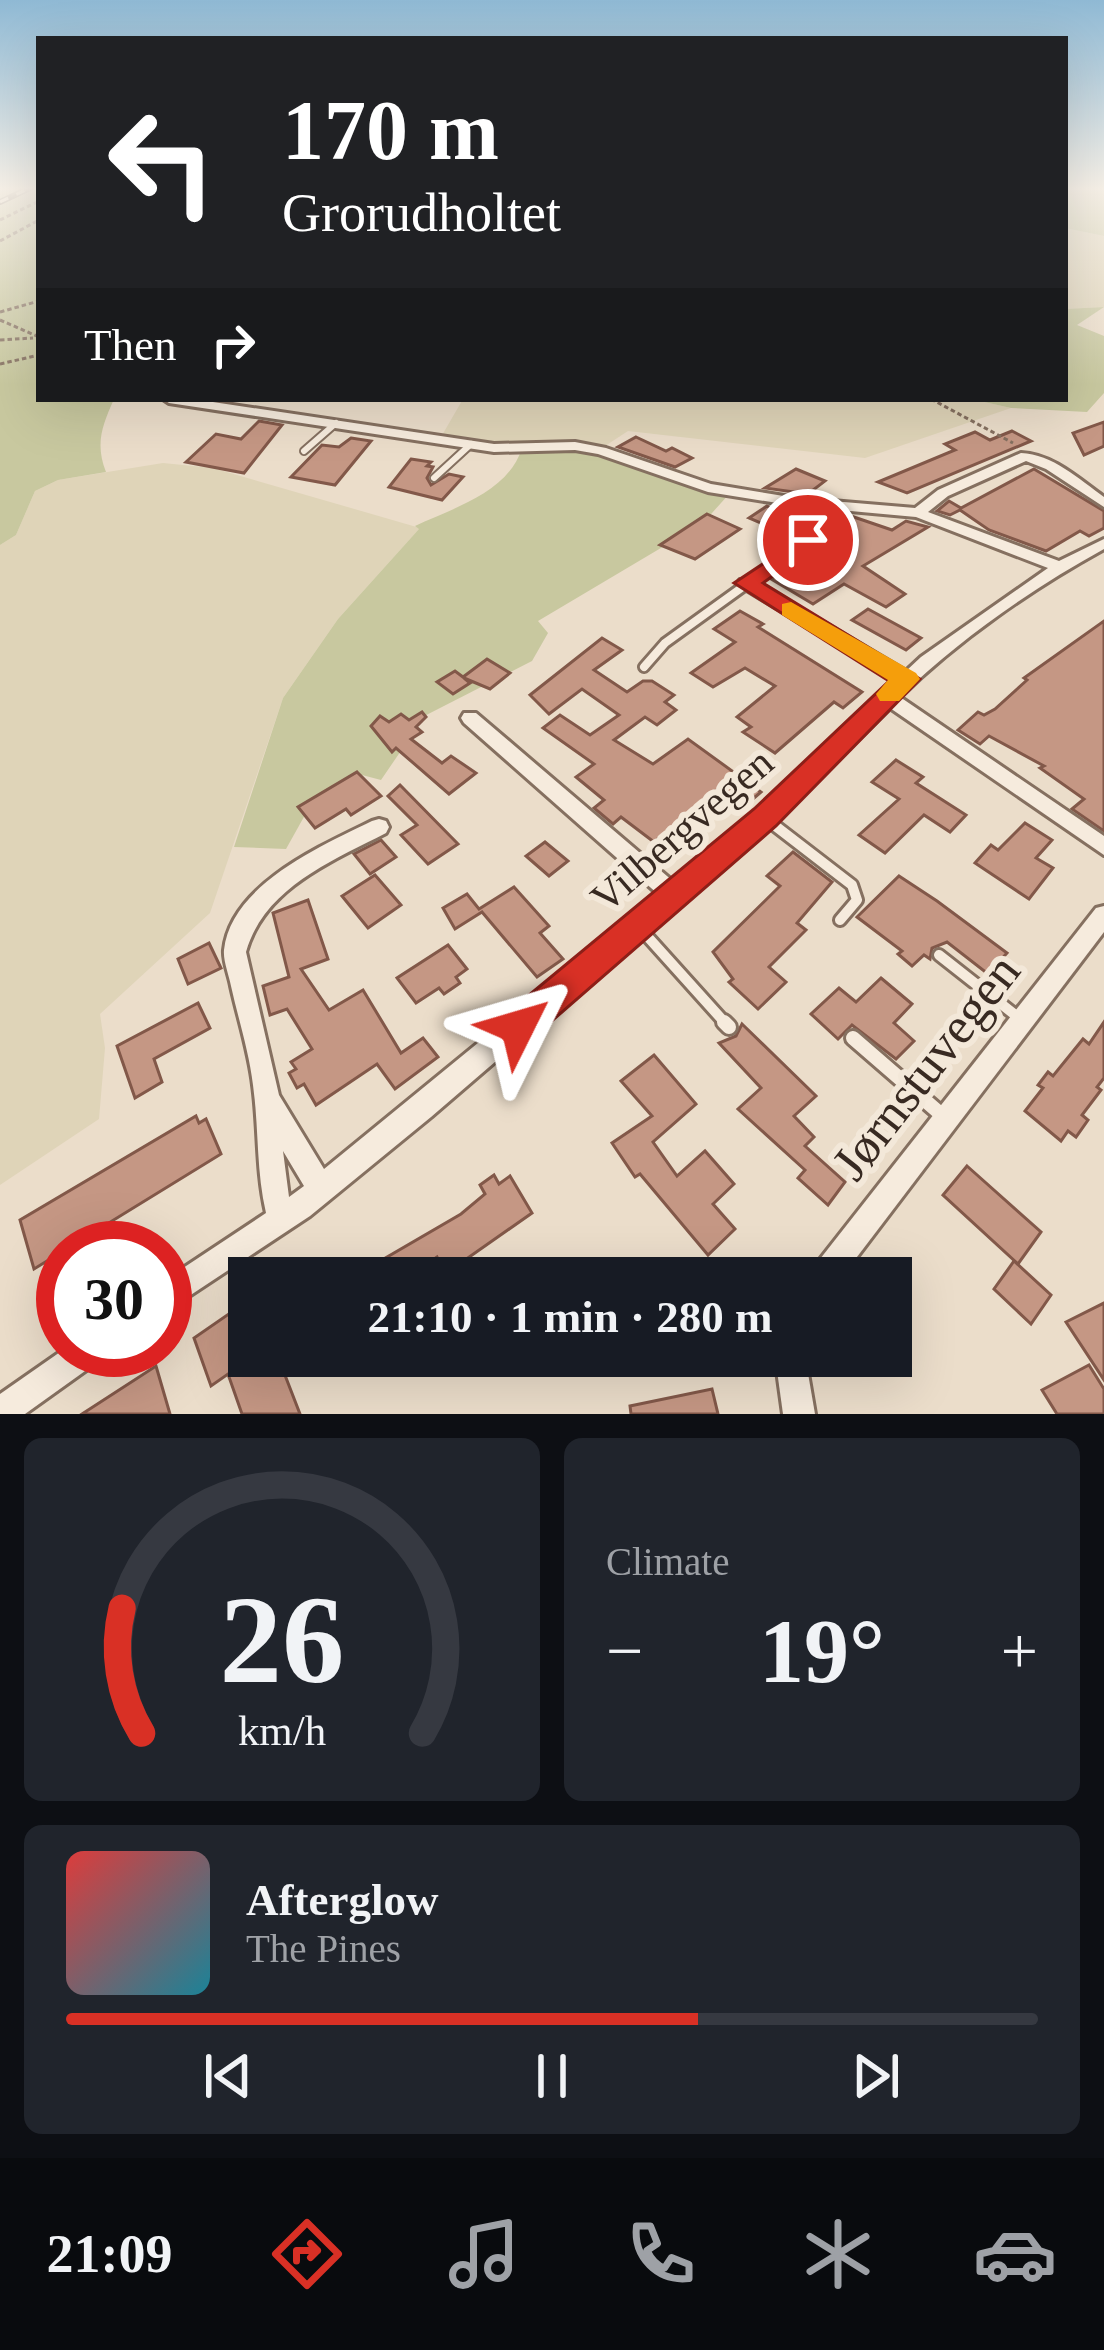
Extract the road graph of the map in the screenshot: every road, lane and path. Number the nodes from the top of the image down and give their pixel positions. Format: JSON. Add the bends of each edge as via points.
{"nodes":[{"id":1,"x":36,"y":302,"type":"edge"},
{"id":2,"x":0,"y":312,"type":"edge"},
{"id":3,"x":0,"y":320,"type":"edge"},
{"id":4,"x":36,"y":337,"type":"edge"},
{"id":5,"x":36,"y":338,"type":"edge"},
{"id":6,"x":0,"y":340,"type":"edge"},
{"id":7,"x":36,"y":356,"type":"edge"},
{"id":8,"x":0,"y":364,"type":"edge"},
{"id":9,"x":190,"y":402,"type":"edge"},
{"id":10,"x":937,"y":402,"type":"edge"},
{"id":11,"x":336,"y":423,"type":"junction"},
{"id":12,"x":471,"y":444,"type":"junction"},
{"id":13,"x":304,"y":451,"type":"dead end"},
{"id":14,"x":1026,"y":455,"type":"junction"},
{"id":15,"x":434,"y":478,"type":"dead end"},
{"id":16,"x":1104,"y":503,"type":"edge"},
{"id":17,"x":918,"y":513,"type":"junction"},
{"id":18,"x":808,"y":540,"type":"dead end"},
{"id":19,"x":1104,"y":543,"type":"edge"},
{"id":20,"x":1060,"y":567,"type":"junction"},
{"id":21,"x":746,"y":583,"type":"junction"},
{"id":22,"x":644,"y":667,"type":"dead end"},
{"id":23,"x":907,"y":679,"type":"junction"},
{"id":24,"x":887,"y":697,"type":"junction"},
{"id":25,"x":470,"y":718,"type":"dead end"},
{"id":26,"x":765,"y":818,"type":"junction"},
{"id":27,"x":379,"y":827,"type":"dead end"},
{"id":28,"x":1104,"y":847,"type":"edge"},
{"id":29,"x":674,"y":895,"type":"junction"},
{"id":30,"x":840,"y":920,"type":"dead end"},
{"id":31,"x":638,"y":926,"type":"junction"},
{"id":32,"x":1100,"y":930,"type":"edge"},
{"id":33,"x":939,"y":955,"type":"dead end"},
{"id":34,"x":1023,"y":1021,"type":"junction"},
{"id":35,"x":729,"y":1027,"type":"dead end"},
{"id":36,"x":853,"y":1038,"type":"dead end"},
{"id":37,"x":267,"y":1097,"type":"junction"},
{"id":38,"x":947,"y":1120,"type":"junction"},
{"id":39,"x":321,"y":1190,"type":"junction"},
{"id":40,"x":280,"y":1219,"type":"junction"},
{"id":41,"x":839,"y":1257,"type":"edge"},
{"id":42,"x":192,"y":1279,"type":"edge"},
{"id":43,"x":50,"y":1377,"type":"edge"},
{"id":44,"x":793,"y":1377,"type":"edge"},
{"id":45,"x":0,"y":1412,"type":"edge"},
{"id":46,"x":799,"y":1414,"type":"edge"}],
"edges":[{"from":1,"to":2,"type":"path"},
{"from":3,"to":4,"type":"path"},
{"from":5,"to":6,"type":"path"},
{"from":7,"to":8,"type":"path"},
{"from":9,"to":11,"type":"street"},
{"from":10,"to":14,"type":"path"},
{"from":11,"to":12,"type":"street"},
{"from":11,"to":13,"type":"lane"},
{"from":12,"to":15,"type":"lane"},
{"from":12,"to":17,"type":"street","via":[[575,446],[708,488]]},
{"from":14,"to":16,"type":"street"},
{"from":14,"to":17,"type":"street"},
{"from":17,"to":20,"type":"street"},
{"from":18,"to":21,"type":"lane"},
{"from":19,"to":20,"type":"street","name":"Vilbergvegen"},
{"from":20,"to":23,"type":"street","name":"Vilbergvegen"},
{"from":21,"to":22,"type":"lane"},
{"from":21,"to":23,"type":"street"},
{"from":23,"to":24,"type":"street","name":"Vilbergvegen"},
{"from":24,"to":26,"type":"street","name":"Vilbergvegen"},
{"from":24,"to":28,"type":"street"},
{"from":25,"to":29,"type":"street"},
{"from":26,"to":29,"type":"street","name":"Vilbergvegen"},
{"from":26,"to":30,"type":"lane","via":[[852,885],[857,900]]},
{"from":27,"to":37,"type":"street","via":[[264,897],[240,925],[235,952]]},
{"from":29,"to":31,"type":"street","name":"Vilbergvegen"},
{"from":31,"to":35,"type":"lane"},
{"from":31,"to":39,"type":"street","name":"Vilbergvegen"},
{"from":32,"to":34,"type":"street","name":"Jørnstuvegen"},
{"from":33,"to":34,"type":"lane"},
{"from":34,"to":38,"type":"street","name":"Jørnstuvegen"},
{"from":36,"to":38,"type":"lane"},
{"from":37,"to":39,"type":"street"},
{"from":37,"to":40,"type":"street"},
{"from":38,"to":41,"type":"street","name":"Jørnstuvegen"},
{"from":39,"to":40,"type":"street","name":"Vilbergvegen"},
{"from":40,"to":42,"type":"street","name":"Vilbergvegen"},
{"from":43,"to":45,"type":"street"},
{"from":44,"to":46,"type":"street"}]}
